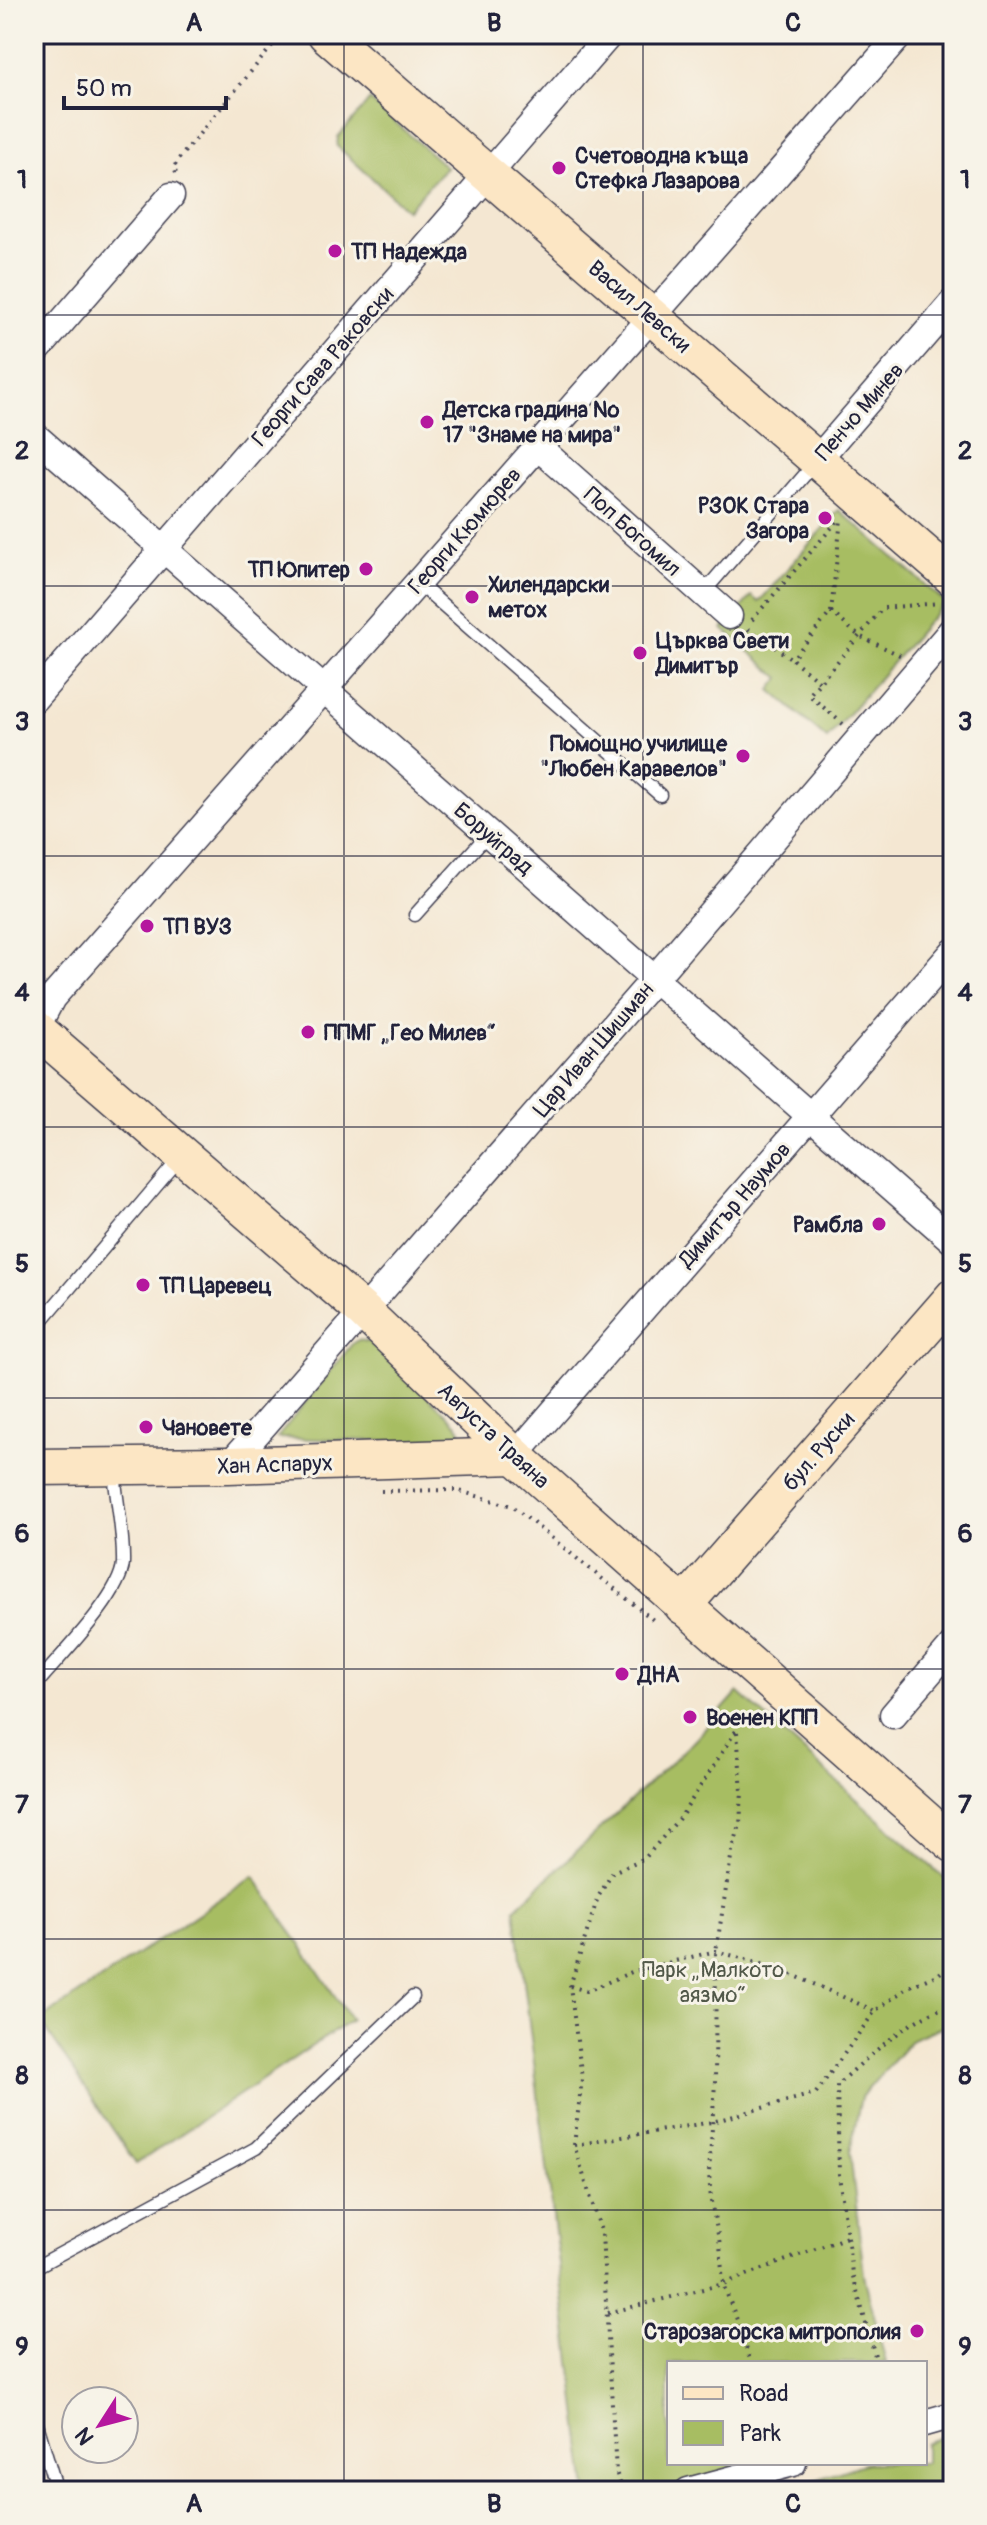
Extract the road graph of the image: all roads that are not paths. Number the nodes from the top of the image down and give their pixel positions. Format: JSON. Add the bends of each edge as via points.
{"nodes":[{"id":1,"x":326,"y":34,"type":"edge"},
{"id":2,"x":610,"y":34,"type":"edge"},
{"id":3,"x":901,"y":34,"type":"edge"},
{"id":4,"x":488,"y":175,"type":"junction"},
{"id":5,"x":171,"y":196,"type":"road end"},
{"id":6,"x":953,"y":302,"type":"edge"},
{"id":7,"x":651,"y":316,"type":"junction"},
{"id":8,"x":37,"y":343,"type":"edge"},
{"id":9,"x":34,"y":435,"type":"edge"},
{"id":10,"x":537,"y":446,"type":"junction"},
{"id":11,"x":817,"y":460,"type":"junction"},
{"id":12,"x":164,"y":549,"type":"junction"},
{"id":13,"x":953,"y":578,"type":"edge"},
{"id":14,"x":418,"y":583,"type":"junction"},
{"id":15,"x":703,"y":593,"type":"junction"},
{"id":16,"x":729,"y":616,"type":"dead end"},
{"id":17,"x":953,"y":629,"type":"edge"},
{"id":18,"x":325,"y":690,"type":"junction"},
{"id":19,"x":34,"y":699,"type":"edge"},
{"id":20,"x":660,"y":795,"type":"dead end"},
{"id":21,"x":488,"y":834,"type":"junction"},
{"id":22,"x":415,"y":915,"type":"dead end"},
{"id":23,"x":953,"y":952,"type":"edge"},
{"id":24,"x":654,"y":979,"type":"junction"},
{"id":25,"x":35,"y":1029,"type":"edge"},
{"id":26,"x":811,"y":1116,"type":"junction"},
{"id":27,"x":182,"y":1155,"type":"junction"},
{"id":28,"x":953,"y":1241,"type":"edge"},
{"id":29,"x":953,"y":1297,"type":"edge"},
{"id":30,"x":364,"y":1312,"type":"junction"},
{"id":31,"x":34,"y":1330,"type":"edge"},
{"id":32,"x":515,"y":1456,"type":"junction"},
{"id":33,"x":229,"y":1465,"type":"junction"},
{"id":34,"x":34,"y":1467,"type":"edge"},
{"id":35,"x":113,"y":1467,"type":"junction"},
{"id":36,"x":670,"y":1614,"type":"junction"},
{"id":37,"x":953,"y":1645,"type":"edge"},
{"id":38,"x":34,"y":1687,"type":"edge"},
{"id":39,"x":893,"y":1715,"type":"dead end"},
{"id":40,"x":953,"y":1844,"type":"edge"},
{"id":41,"x":413,"y":1997,"type":"dead end"},
{"id":42,"x":34,"y":2268,"type":"edge"},
{"id":43,"x":34,"y":2414,"type":"edge"},
{"id":44,"x":953,"y":2415,"type":"edge"},
{"id":45,"x":927,"y":2422,"type":"edge"},
{"id":46,"x":786,"y":2465,"type":"edge"},
{"id":47,"x":57,"y":2491,"type":"edge"},
{"id":48,"x":688,"y":2491,"type":"edge"}],
"edges":[{"from":1,"to":4,"type":"street","name":"Васил Левски"},
{"from":2,"to":4,"type":"street","name":"Георги Сава Раковски"},
{"from":3,"to":7,"type":"street","name":"Георги Кюмюрев"},
{"from":4,"to":7,"type":"street","name":"Васил Левски"},
{"from":4,"to":12,"type":"street","name":"Георги Сава Раковски"},
{"from":5,"to":8,"type":"street"},
{"from":6,"to":11,"type":"street","name":"Пенчо Минев"},
{"from":7,"to":10,"type":"street","name":"Георги Кюмюрев"},
{"from":7,"to":11,"type":"street","name":"Васил Левски"},
{"from":9,"to":12,"type":"street","name":"Боруйград"},
{"from":10,"to":14,"type":"street","name":"Георги Кюмюрев"},
{"from":10,"to":15,"type":"street","name":"Поп Богомил"},
{"from":11,"to":13,"type":"street","name":"Васил Левски"},
{"from":11,"to":15,"type":"lane","name":"Пенчо Минев"},
{"from":12,"to":18,"type":"street","name":"Боруйград"},
{"from":12,"to":19,"type":"street","name":"Георги Сава Раковски"},
{"from":14,"to":18,"type":"street","name":"Георги Кюмюрев"},
{"from":14,"to":20,"type":"lane"},
{"from":15,"to":16,"type":"street","name":"Поп Богомил"},
{"from":17,"to":24,"type":"street","name":"Цар Иван Шишман"},
{"from":18,"to":21,"type":"street","name":"Боруйград"},
{"from":18,"to":25,"type":"street","name":"Георги Кюмюрев","via":[[52,998]]},
{"from":21,"to":22,"type":"lane"},
{"from":21,"to":24,"type":"street","name":"Боруйград"},
{"from":23,"to":26,"type":"street","name":"Димитър Наумов"},
{"from":24,"to":26,"type":"street","name":"Боруйград"},
{"from":24,"to":30,"type":"street","name":"Цар Иван Шишман"},
{"from":25,"to":27,"type":"street","name":"Августа Траяна"},
{"from":26,"to":28,"type":"street","name":"Боруйград"},
{"from":26,"to":32,"type":"street","name":"Димитър Наумов"},
{"from":27,"to":30,"type":"street","name":"Августа Траяна"},
{"from":27,"to":31,"type":"lane"},
{"from":29,"to":36,"type":"street","name":"бул. Руски"},
{"from":30,"to":32,"type":"street","name":"Августа Траяна"},
{"from":30,"to":33,"type":"street","name":"Цар Иван Шишман"},
{"from":32,"to":33,"type":"street","name":"Хан Аспарух"},
{"from":32,"to":36,"type":"street","name":"Августа Траяна"},
{"from":33,"to":35,"type":"street","name":"Хан Аспарух"},
{"from":34,"to":35,"type":"street","name":"Хан Аспарух"},
{"from":35,"to":38,"type":"lane","via":[[123,1562],[120,1578]]},
{"from":36,"to":40,"type":"street","name":"Августа Траяна"},
{"from":37,"to":39,"type":"street"},
{"from":41,"to":42,"type":"lane","via":[[256,2148]]},
{"from":43,"to":47,"type":"lane"},
{"from":44,"to":45,"type":"street"},
{"from":46,"to":48,"type":"street"}]}
